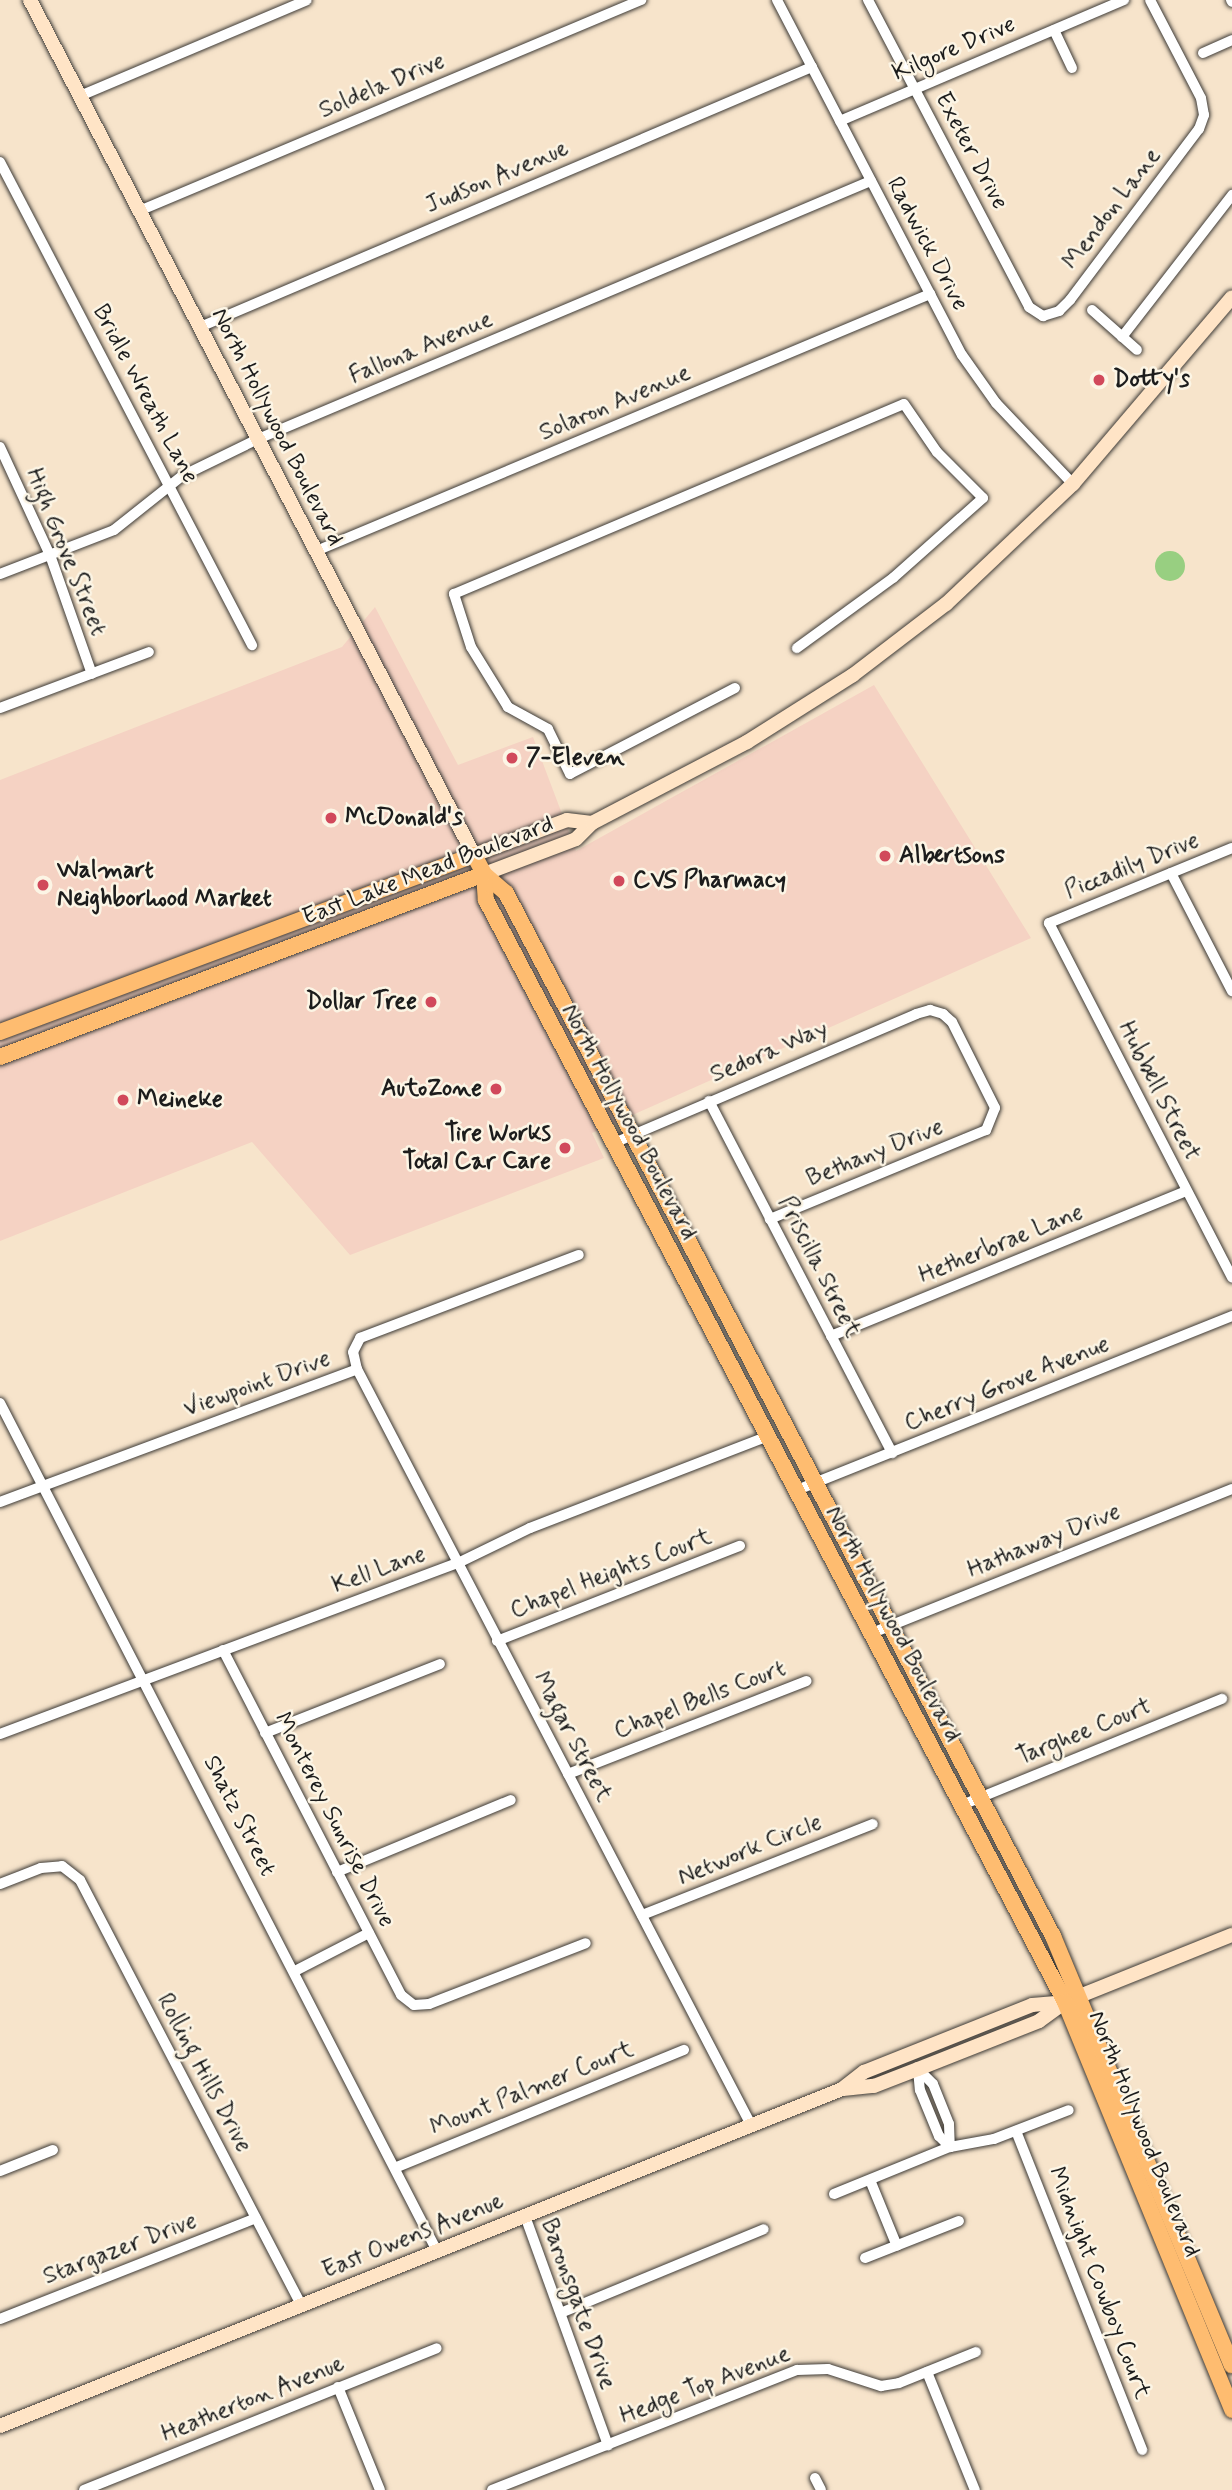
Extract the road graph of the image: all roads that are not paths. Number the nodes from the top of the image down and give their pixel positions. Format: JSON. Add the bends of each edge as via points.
{"nodes":[{"id":1,"x":30,"y":0,"type":"edge"},
{"id":2,"x":307,"y":0,"type":"edge"},
{"id":3,"x":641,"y":0,"type":"edge"},
{"id":4,"x":777,"y":0,"type":"edge"},
{"id":5,"x":868,"y":0,"type":"edge"},
{"id":6,"x":1124,"y":0,"type":"edge"},
{"id":7,"x":1150,"y":0,"type":"edge"},
{"id":8,"x":1054,"y":30,"type":"junction"},
{"id":9,"x":1232,"y":40,"type":"edge"},
{"id":10,"x":1203,"y":53,"type":"dead end"},
{"id":11,"x":811,"y":67,"type":"junction"},
{"id":12,"x":1072,"y":68,"type":"dead end"},
{"id":13,"x":914,"y":88,"type":"junction"},
{"id":14,"x":80,"y":96,"type":"junction"},
{"id":15,"x":840,"y":121,"type":"junction"},
{"id":16,"x":0,"y":162,"type":"edge"},
{"id":17,"x":871,"y":181,"type":"junction"},
{"id":18,"x":1232,"y":195,"type":"edge"},
{"id":19,"x":139,"y":211,"type":"junction"},
{"id":20,"x":930,"y":294,"type":"junction"},
{"id":21,"x":1232,"y":298,"type":"edge"},
{"id":22,"x":1092,"y":310,"type":"dead end"},
{"id":23,"x":1043,"y":316,"type":"joint"},
{"id":24,"x":200,"y":327,"type":"junction"},
{"id":25,"x":1122,"y":337,"type":"junction"},
{"id":26,"x":1137,"y":350,"type":"dead end"},
{"id":27,"x":258,"y":439,"type":"junction"},
{"id":28,"x":0,"y":447,"type":"edge"},
{"id":29,"x":1073,"y":484,"type":"junction"},
{"id":30,"x":168,"y":485,"type":"junction"},
{"id":31,"x":316,"y":551,"type":"junction"},
{"id":32,"x":50,"y":555,"type":"junction"},
{"id":33,"x":0,"y":574,"type":"edge"},
{"id":34,"x":252,"y":645,"type":"dead end"},
{"id":35,"x":797,"y":648,"type":"dead end"},
{"id":36,"x":149,"y":652,"type":"dead end"},
{"id":37,"x":92,"y":674,"type":"junction"},
{"id":38,"x":735,"y":688,"type":"dead end"},
{"id":39,"x":0,"y":708,"type":"edge"},
{"id":40,"x":592,"y":823,"type":"junction"},
{"id":41,"x":1232,"y":848,"type":"edge"},
{"id":42,"x":474,"y":855,"type":"junction"},
{"id":43,"x":1171,"y":873,"type":"junction"},
{"id":44,"x":484,"y":874,"type":"junction"},
{"id":45,"x":1049,"y":923,"type":"joint"},
{"id":46,"x":282,"y":927,"type":"junction"},
{"id":47,"x":202,"y":981,"type":"junction"},
{"id":48,"x":131,"y":983,"type":"junction"},
{"id":49,"x":1232,"y":990,"type":"edge"},
{"id":50,"x":571,"y":1016,"type":"junction"},
{"id":51,"x":92,"y":1023,"type":"junction"},
{"id":52,"x":552,"y":1026,"type":"junction"},
{"id":53,"x":0,"y":1032,"type":"edge"},
{"id":54,"x":0,"y":1058,"type":"edge"},
{"id":55,"x":709,"y":1101,"type":"junction"},
{"id":56,"x":992,"y":1121,"type":"joint"},
{"id":57,"x":634,"y":1135,"type":"junction"},
{"id":58,"x":614,"y":1143,"type":"junction"},
{"id":59,"x":1187,"y":1191,"type":"junction"},
{"id":60,"x":770,"y":1219,"type":"junction"},
{"id":61,"x":579,"y":1255,"type":"dead end"},
{"id":62,"x":1232,"y":1278,"type":"edge"},
{"id":63,"x":1232,"y":1316,"type":"edge"},
{"id":64,"x":831,"y":1336,"type":"junction"},
{"id":65,"x":357,"y":1369,"type":"junction"},
{"id":66,"x":0,"y":1403,"type":"edge"},
{"id":67,"x":769,"y":1436,"type":"junction"},
{"id":68,"x":892,"y":1453,"type":"junction"},
{"id":69,"x":816,"y":1483,"type":"junction"},
{"id":70,"x":43,"y":1486,"type":"junction"},
{"id":71,"x":1232,"y":1489,"type":"edge"},
{"id":72,"x":797,"y":1490,"type":"junction"},
{"id":73,"x":0,"y":1502,"type":"edge"},
{"id":74,"x":740,"y":1546,"type":"dead end"},
{"id":75,"x":458,"y":1563,"type":"junction"},
{"id":76,"x":891,"y":1625,"type":"junction"},
{"id":77,"x":872,"y":1633,"type":"junction"},
{"id":78,"x":497,"y":1641,"type":"junction"},
{"id":79,"x":223,"y":1650,"type":"junction"},
{"id":80,"x":440,"y":1664,"type":"dead end"},
{"id":81,"x":143,"y":1678,"type":"junction"},
{"id":82,"x":807,"y":1681,"type":"dead end"},
{"id":83,"x":1222,"y":1699,"type":"dead end"},
{"id":84,"x":265,"y":1733,"type":"junction"},
{"id":85,"x":0,"y":1734,"type":"edge"},
{"id":86,"x":568,"y":1774,"type":"junction"},
{"id":87,"x":980,"y":1797,"type":"junction"},
{"id":88,"x":510,"y":1800,"type":"dead end"},
{"id":89,"x":961,"y":1805,"type":"junction"},
{"id":90,"x":873,"y":1824,"type":"dead end"},
{"id":91,"x":337,"y":1872,"type":"junction"},
{"id":92,"x":0,"y":1884,"type":"edge"},
{"id":93,"x":642,"y":1915,"type":"junction"},
{"id":94,"x":369,"y":1933,"type":"junction"},
{"id":95,"x":1232,"y":1935,"type":"edge"},
{"id":96,"x":586,"y":1943,"type":"dead end"},
{"id":97,"x":295,"y":1971,"type":"junction"},
{"id":98,"x":1082,"y":1996,"type":"junction"},
{"id":99,"x":1065,"y":2002,"type":"junction"},
{"id":100,"x":684,"y":2050,"type":"dead end"},
{"id":101,"x":918,"y":2069,"type":"junction"},
{"id":102,"x":842,"y":2089,"type":"junction"},
{"id":103,"x":1069,"y":2110,"type":"dead end"},
{"id":104,"x":751,"y":2125,"type":"junction"},
{"id":105,"x":1016,"y":2131,"type":"junction"},
{"id":106,"x":950,"y":2147,"type":"junction"},
{"id":107,"x":53,"y":2150,"type":"dead end"},
{"id":108,"x":397,"y":2167,"type":"junction"},
{"id":109,"x":0,"y":2171,"type":"edge"},
{"id":110,"x":870,"y":2180,"type":"junction"},
{"id":111,"x":834,"y":2194,"type":"dead end"},
{"id":112,"x":525,"y":2216,"type":"junction"},
{"id":113,"x":256,"y":2218,"type":"junction"},
{"id":114,"x":959,"y":2221,"type":"dead end"},
{"id":115,"x":764,"y":2229,"type":"dead end"},
{"id":116,"x":897,"y":2245,"type":"junction"},
{"id":117,"x":437,"y":2250,"type":"junction"},
{"id":118,"x":865,"y":2258,"type":"dead end"},
{"id":119,"x":301,"y":2305,"type":"junction"},
{"id":120,"x":562,"y":2312,"type":"junction"},
{"id":121,"x":0,"y":2319,"type":"edge"},
{"id":122,"x":437,"y":2348,"type":"dead end"},
{"id":123,"x":976,"y":2351,"type":"dead end"},
{"id":124,"x":1232,"y":2365,"type":"edge"},
{"id":125,"x":927,"y":2372,"type":"junction"},
{"id":126,"x":338,"y":2387,"type":"junction"},
{"id":127,"x":1232,"y":2410,"type":"edge"},
{"id":128,"x":0,"y":2426,"type":"edge"},
{"id":129,"x":608,"y":2445,"type":"junction"},
{"id":130,"x":1142,"y":2450,"type":"dead end"},
{"id":131,"x":816,"y":2478,"type":"dead end"},
{"id":132,"x":521,"y":2485,"type":"edge"},
{"id":133,"x":84,"y":2490,"type":"edge"},
{"id":134,"x":380,"y":2490,"type":"edge"},
{"id":135,"x":492,"y":2490,"type":"edge"},
{"id":136,"x":821,"y":2490,"type":"edge"},
{"id":137,"x":975,"y":2490,"type":"edge"}],
"edges":[{"from":1,"to":14,"type":"main road","name":"North Hollywood Boulevard"},
{"from":2,"to":14,"type":"street"},
{"from":3,"to":19,"type":"street","name":"Soldela Drive"},
{"from":4,"to":11,"type":"street","name":"Radwick Drive"},
{"from":5,"to":13,"type":"street","name":"Exeter Drive"},
{"from":6,"to":8,"type":"street","name":"Kilgore Drive"},
{"from":7,"to":23,"type":"street","name":"Mendon Lane","via":[[1201,98],[1204,115],[1195,135],[1070,300],[1059,311]]},
{"from":8,"to":12,"type":"street"},
{"from":8,"to":13,"type":"street","name":"Kilgore Drive"},
{"from":9,"to":10,"type":"street"},
{"from":11,"to":15,"type":"street","name":"Radwick Drive"},
{"from":11,"to":24,"type":"street","name":"Judson Avenue"},
{"from":13,"to":15,"type":"street","name":"Kilgore Drive"},
{"from":13,"to":23,"type":"street","name":"Exeter Drive","via":[[1029,307]]},
{"from":14,"to":19,"type":"main road","name":"North Hollywood Boulevard"},
{"from":15,"to":17,"type":"street","name":"Radwick Drive"},
{"from":16,"to":30,"type":"street","name":"Bridle Wreath Lane"},
{"from":17,"to":20,"type":"street","name":"Radwick Drive"},
{"from":17,"to":27,"type":"street","name":"Fallona Avenue"},
{"from":18,"to":25,"type":"street"},
{"from":19,"to":24,"type":"main road","name":"North Hollywood Boulevard"},
{"from":20,"to":29,"type":"street","name":"Radwick Drive","via":[[962,355],[996,403]]},
{"from":20,"to":31,"type":"street","name":"Solaron Avenue"},
{"from":21,"to":29,"type":"main road","name":"East Lake Mead Boulevard"},
{"from":22,"to":25,"type":"street"},
{"from":24,"to":27,"type":"main road","name":"North Hollywood Boulevard"},
{"from":25,"to":26,"type":"street"},
{"from":27,"to":30,"type":"street","name":"Fallona Avenue"},
{"from":27,"to":31,"type":"main road","name":"North Hollywood Boulevard"},
{"from":28,"to":32,"type":"street","name":"High Grove Street"},
{"from":29,"to":40,"type":"main road","name":"East Lake Mead Boulevard","via":[[946,604],[853,675],[725,755]]},
{"from":30,"to":32,"type":"street","name":"Fallona Avenue","via":[[114,530]]},
{"from":30,"to":34,"type":"street","name":"Bridle Wreath Lane"},
{"from":31,"to":42,"type":"main road","name":"North Hollywood Boulevard"},
{"from":32,"to":33,"type":"street","name":"Fallona Avenue"},
{"from":32,"to":37,"type":"street","name":"High Grove Street"},
{"from":35,"to":38,"type":"street","via":[[893,578],[983,498],[937,452],[904,404],[454,594],[471,647],[508,706],[548,729],[570,774]]},
{"from":36,"to":37,"type":"street"},
{"from":37,"to":39,"type":"street"},
{"from":40,"to":42,"type":"main road","name":"East Lake Mead Boulevard","via":[[567,820]]},
{"from":40,"to":44,"type":"main road","name":"East Lake Mead Boulevard","via":[[576,839]]},
{"from":41,"to":43,"type":"street","name":"Piccadily Drive"},
{"from":42,"to":44,"type":"main road","name":"North Hollywood Boulevard"},
{"from":42,"to":46,"type":"main road","name":"East Lake Mead Boulevard"},
{"from":43,"to":45,"type":"street","name":"Piccadily Drive"},
{"from":43,"to":49,"type":"street"},
{"from":44,"to":47,"type":"main road","name":"East Lake Mead Boulevard"},
{"from":44,"to":50,"type":"main road","name":"North Hollywood Boulevard","via":[[505,890]]},
{"from":44,"to":52,"type":"main road","name":"North Hollywood Boulevard","via":[[486,900]]},
{"from":45,"to":59,"type":"street","name":"Hubbell Street"},
{"from":46,"to":47,"type":"main road","via":[[266,946],[209,969]]},
{"from":46,"to":48,"type":"main road","name":"East Lake Mead Boulevard"},
{"from":47,"to":51,"type":"main road","name":"East Lake Mead Boulevard"},
{"from":48,"to":51,"type":"main road","via":[[117,1002],[94,1013]]},
{"from":48,"to":53,"type":"main road","name":"East Lake Mead Boulevard"},
{"from":50,"to":52,"type":"main road"},
{"from":50,"to":57,"type":"main road","name":"North Hollywood Boulevard"},
{"from":51,"to":54,"type":"main road","name":"East Lake Mead Boulevard"},
{"from":52,"to":58,"type":"main road","name":"North Hollywood Boulevard"},
{"from":55,"to":56,"type":"street","name":"Sedora Way","via":[[930,1010],[952,1022],[995,1108]]},
{"from":55,"to":57,"type":"street","name":"Sedora Way"},
{"from":55,"to":60,"type":"street","name":"Priscilla Street"},
{"from":56,"to":60,"type":"street","name":"Bethany Drive","via":[[986,1130]]},
{"from":57,"to":58,"type":"street","name":"Sedora Way"},
{"from":57,"to":69,"type":"main road","name":"North Hollywood Boulevard"},
{"from":58,"to":67,"type":"main road","name":"North Hollywood Boulevard"},
{"from":59,"to":62,"type":"street","name":"Hubbell Street"},
{"from":59,"to":64,"type":"street","name":"Hetherbrae Lane"},
{"from":60,"to":64,"type":"street","name":"Priscilla Street"},
{"from":61,"to":65,"type":"street","name":"Viewpoint Drive","via":[[360,1338],[353,1352]]},
{"from":63,"to":68,"type":"street","name":"Cherry Grove Avenue"},
{"from":64,"to":68,"type":"street","name":"Priscilla Street"},
{"from":65,"to":70,"type":"street","name":"Viewpoint Drive"},
{"from":65,"to":75,"type":"street","name":"Magar Street"},
{"from":66,"to":70,"type":"street","name":"Shatz Street"},
{"from":67,"to":72,"type":"main road","name":"North Hollywood Boulevard"},
{"from":67,"to":75,"type":"street","name":"Kell Lane","via":[[530,1528]]},
{"from":68,"to":69,"type":"street","name":"Cherry Grove Avenue"},
{"from":69,"to":72,"type":"street","name":"Cherry Grove Avenue"},
{"from":69,"to":76,"type":"main road","name":"North Hollywood Boulevard"},
{"from":70,"to":73,"type":"street","name":"Viewpoint Drive"},
{"from":70,"to":81,"type":"street","name":"Shatz Street"},
{"from":71,"to":76,"type":"street","name":"Hathaway Drive"},
{"from":72,"to":77,"type":"main road","name":"North Hollywood Boulevard"},
{"from":74,"to":78,"type":"street","name":"Chapel Heights Court"},
{"from":75,"to":78,"type":"street","name":"Magar Street"},
{"from":75,"to":79,"type":"street","name":"Kell Lane"},
{"from":76,"to":77,"type":"street","name":"Hathaway Drive"},
{"from":76,"to":87,"type":"main road","name":"North Hollywood Boulevard"},
{"from":77,"to":89,"type":"main road","name":"North Hollywood Boulevard"},
{"from":78,"to":86,"type":"street","name":"Magar Street"},
{"from":79,"to":81,"type":"street","name":"Kell Lane"},
{"from":79,"to":84,"type":"street","name":"Monterey Sunrise Drive"},
{"from":80,"to":84,"type":"street"},
{"from":81,"to":85,"type":"street","name":"Kell Lane"},
{"from":81,"to":97,"type":"street","name":"Shatz Street"},
{"from":82,"to":86,"type":"street","name":"Chapel Bells Court"},
{"from":83,"to":87,"type":"street","name":"Targhee Court"},
{"from":84,"to":91,"type":"street","name":"Monterey Sunrise Drive"},
{"from":86,"to":93,"type":"street","name":"Magar Street"},
{"from":87,"to":89,"type":"street","name":"Targhee Court"},
{"from":87,"to":98,"type":"main road","name":"North Hollywood Boulevard"},
{"from":88,"to":91,"type":"street"},
{"from":89,"to":99,"type":"main road","name":"North Hollywood Boulevard"},
{"from":90,"to":93,"type":"street","name":"Network Circle"},
{"from":91,"to":94,"type":"street","name":"Monterey Sunrise Drive"},
{"from":92,"to":113,"type":"street","name":"Rolling Hills Drive","via":[[41,1868],[62,1866],[79,1880]]},
{"from":93,"to":104,"type":"street","name":"Magar Street"},
{"from":94,"to":96,"type":"street","name":"Monterey Sunrise Drive","via":[[401,1995],[414,2005],[429,2004]]},
{"from":94,"to":97,"type":"street"},
{"from":95,"to":98,"type":"main road","name":"East Owens Avenue"},
{"from":97,"to":108,"type":"street","name":"Shatz Street"},
{"from":98,"to":99,"type":"main road","name":"East Owens Avenue"},
{"from":98,"to":124,"type":"main road","name":"North Hollywood Boulevard"},
{"from":99,"to":101,"type":"main road","name":"East Owens Avenue","via":[[1039,2021]]},
{"from":99,"to":102,"type":"main road","name":"East Owens Avenue","via":[[1032,2005],[864,2072]]},
{"from":99,"to":127,"type":"main road","name":"North Hollywood Boulevard"},
{"from":100,"to":108,"type":"street","name":"Mount Palmer Court"},
{"from":101,"to":102,"type":"main road","name":"East Owens Avenue","via":[[874,2086]]},
{"from":101,"to":106,"type":"street","via":[[920,2090],[939,2136]]},
{"from":102,"to":104,"type":"main road","name":"East Owens Avenue"},
{"from":103,"to":105,"type":"street"},
{"from":104,"to":112,"type":"main road","name":"East Owens Avenue"},
{"from":105,"to":106,"type":"street"},
{"from":105,"to":130,"type":"street","name":"Midnight Cowboy Court"},
{"from":106,"to":110,"type":"street"},
{"from":107,"to":109,"type":"street"},
{"from":108,"to":117,"type":"street","name":"Shatz Street"},
{"from":110,"to":111,"type":"street"},
{"from":110,"to":116,"type":"street"},
{"from":112,"to":117,"type":"main road","name":"East Owens Avenue"},
{"from":112,"to":120,"type":"street","name":"Baronsgate Drive"},
{"from":113,"to":119,"type":"street","name":"Rolling Hills Drive"},
{"from":113,"to":121,"type":"street","name":"Stargazer Drive"},
{"from":114,"to":116,"type":"street"},
{"from":115,"to":120,"type":"street"},
{"from":116,"to":118,"type":"street"},
{"from":117,"to":119,"type":"main road","name":"East Owens Avenue"},
{"from":119,"to":128,"type":"main road","name":"East Owens Avenue"},
{"from":120,"to":129,"type":"street","name":"Baronsgate Drive"},
{"from":122,"to":126,"type":"street","name":"Heatherton Avenue"},
{"from":123,"to":125,"type":"street","name":"Hedge Top Avenue"},
{"from":125,"to":129,"type":"street","name":"Hedge Top Avenue","via":[[881,2386],[828,2369],[797,2370]]},
{"from":125,"to":137,"type":"street"},
{"from":126,"to":133,"type":"street","name":"Heatherton Avenue"},
{"from":126,"to":134,"type":"street"},
{"from":129,"to":132,"type":"street","name":"Hedge Top Avenue"},
{"from":131,"to":136,"type":"street"},
{"from":132,"to":135,"type":"street","name":"Hedge Top Avenue"}]}
